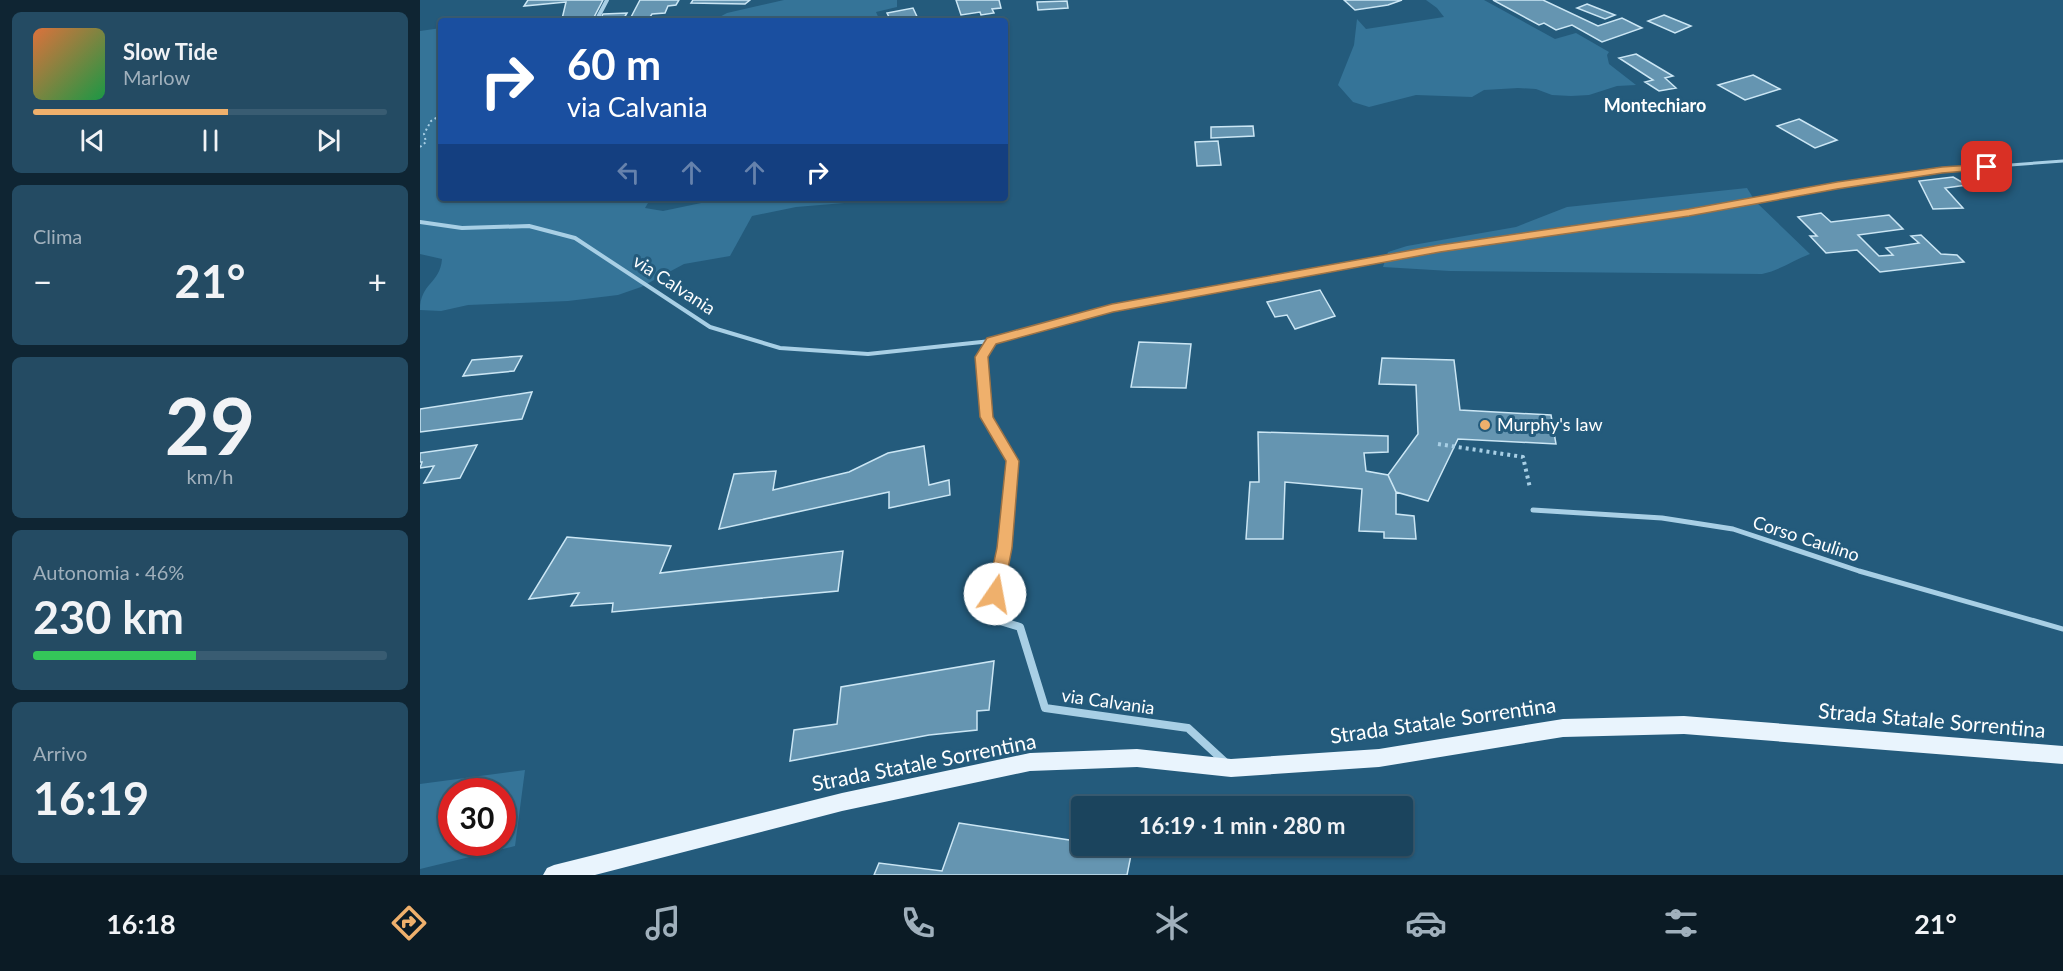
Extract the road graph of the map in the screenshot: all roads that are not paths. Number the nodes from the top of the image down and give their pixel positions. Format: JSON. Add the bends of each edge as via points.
{"nodes":[{"id":1,"x":607,"y":0,"type":"edge"},
{"id":2,"x":598,"y":18,"type":"edge"},
{"id":3,"x":2063,"y":161,"type":"edge"},
{"id":4,"x":420,"y":222,"type":"edge"},
{"id":5,"x":1112,"y":308,"type":"joint"},
{"id":6,"x":991,"y":341,"type":"junction"},
{"id":7,"x":1533,"y":510,"type":"road end"},
{"id":8,"x":2063,"y":629,"type":"edge"},
{"id":9,"x":2063,"y":755,"type":"edge"},
{"id":10,"x":1232,"y":768,"type":"junction"},
{"id":11,"x":554,"y":875,"type":"edge"}],
"edges":[{"from":1,"to":2,"type":"street"},
{"from":3,"to":5,"type":"lane","via":[[1942,170],[1799,191],[1689,212],[1440,249]]},
{"from":4,"to":6,"type":"lane","name":"via Calvania","via":[[462,228],[529,226],[575,238],[710,327],[780,348],[868,354]]},
{"from":5,"to":6,"type":"street","name":"via Calvania"},
{"from":6,"to":10,"type":"street","name":"via Calvania","via":[[981,357],[986,417],[1012,461],[1005,548],[990,618],[1020,627],[1045,708],[1188,728]]},
{"from":7,"to":8,"type":"lane","name":"Corso Caulino","via":[[1662,518],[1733,529],[1859,571]]},
{"from":9,"to":10,"type":"main road","name":"Strada Statale Sorrentina","via":[[1673,725],[1563,728],[1379,758]]},
{"from":10,"to":11,"type":"main road","name":"Strada Statale Sorrentina","via":[[1137,758],[1030,762],[842,802]]}]}
